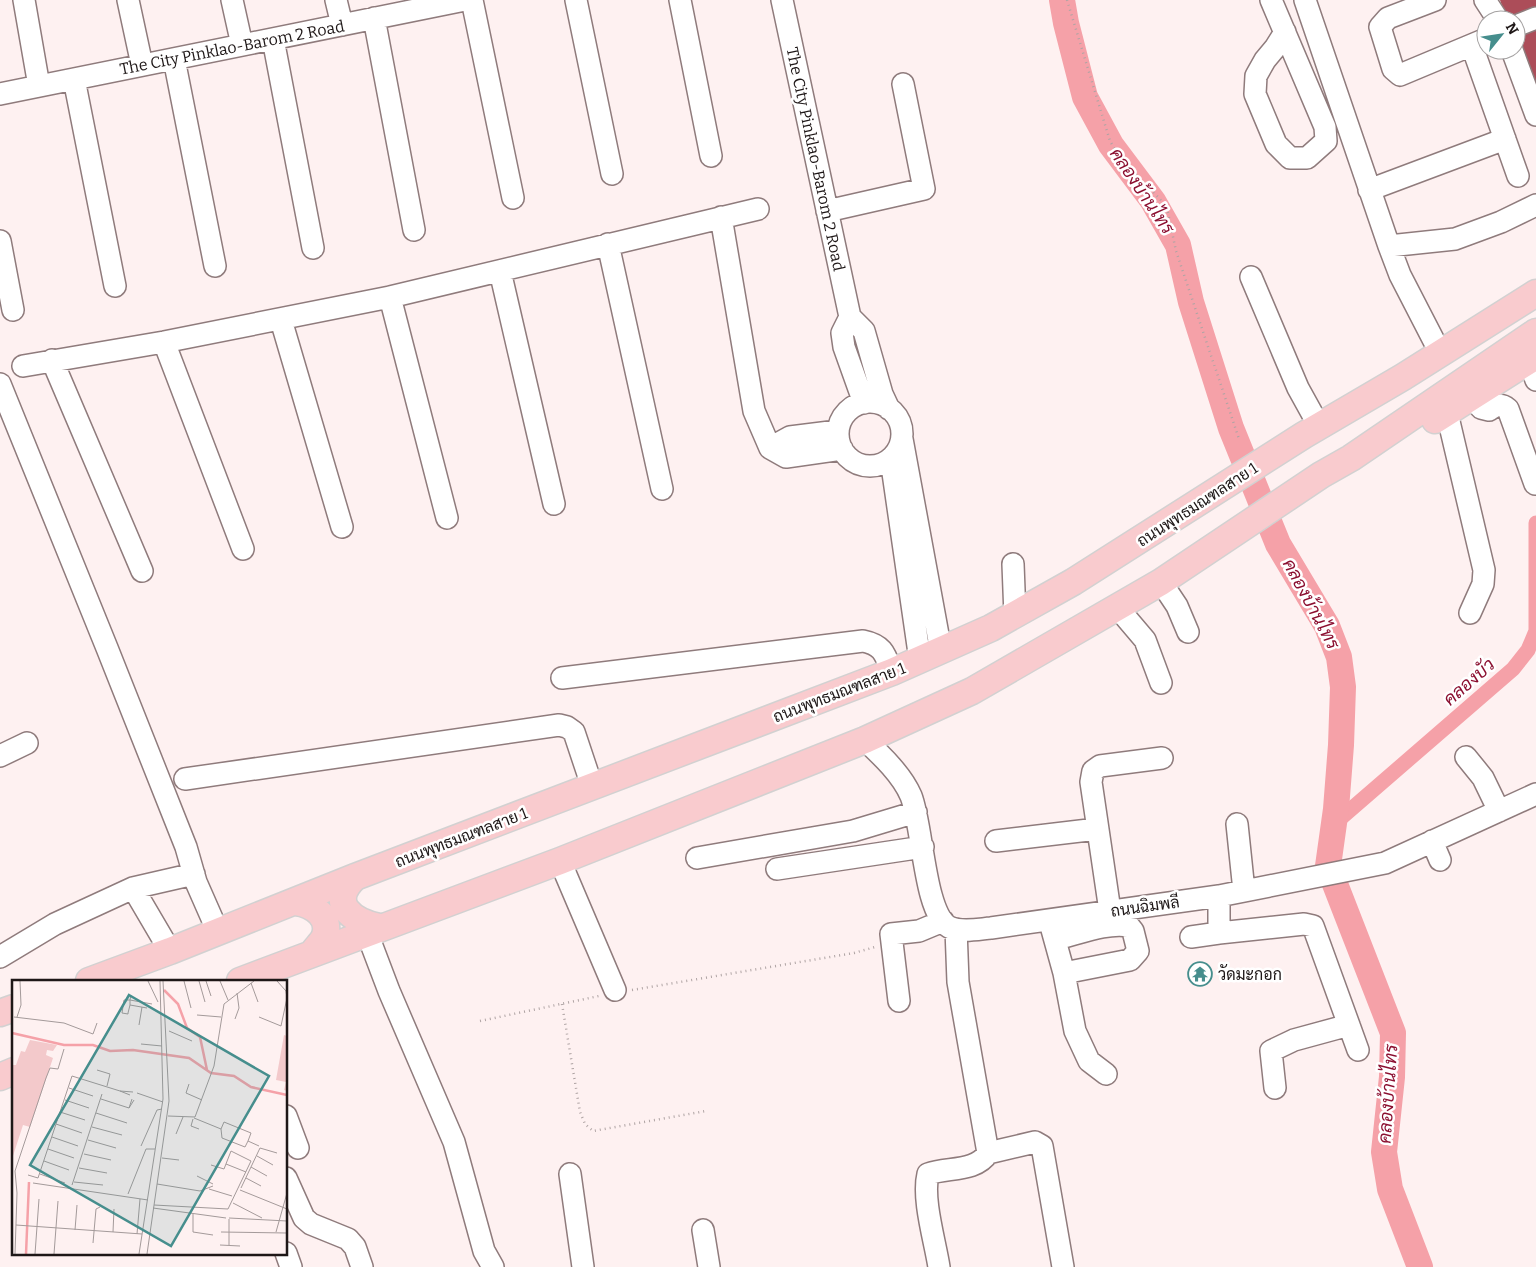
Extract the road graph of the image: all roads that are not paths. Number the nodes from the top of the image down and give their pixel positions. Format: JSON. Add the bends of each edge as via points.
{"nodes":[{"id":1,"x":24,"y":0,"type":"edge"},
{"id":2,"x":128,"y":0,"type":"edge"},
{"id":3,"x":232,"y":0,"type":"edge"},
{"id":4,"x":336,"y":0,"type":"edge"},
{"id":5,"x":464,"y":0,"type":"edge"},
{"id":6,"x":472,"y":0,"type":"edge"},
{"id":7,"x":576,"y":0,"type":"edge"},
{"id":8,"x":680,"y":0,"type":"edge"},
{"id":9,"x":782,"y":0,"type":"edge"},
{"id":10,"x":1272,"y":0,"type":"edge"},
{"id":11,"x":1305,"y":0,"type":"edge"},
{"id":12,"x":1435,"y":0,"type":"edge"},
{"id":13,"x":1530,"y":0,"type":"edge"},
{"id":14,"x":436,"y":3,"type":"edge"},
{"id":15,"x":1536,"y":13,"type":"edge"},
{"id":16,"x":374,"y":18,"type":"junction"},
{"id":17,"x":342,"y":25,"type":"junction"},
{"id":18,"x":1285,"y":32,"type":"junction"},
{"id":19,"x":273,"y":39,"type":"junction"},
{"id":20,"x":1476,"y":43,"type":"edge"},
{"id":21,"x":242,"y":45,"type":"junction"},
{"id":22,"x":174,"y":59,"type":"junction"},
{"id":23,"x":1484,"y":60,"type":"edge"},
{"id":24,"x":1516,"y":60,"type":"edge"},
{"id":25,"x":142,"y":65,"type":"junction"},
{"id":26,"x":74,"y":79,"type":"junction"},
{"id":27,"x":903,"y":84,"type":"dead end"},
{"id":28,"x":39,"y":86,"type":"junction"},
{"id":29,"x":0,"y":94,"type":"edge"},
{"id":30,"x":1536,"y":115,"type":"edge"},
{"id":31,"x":1505,"y":139,"type":"junction"},
{"id":32,"x":711,"y":156,"type":"dead end"},
{"id":33,"x":612,"y":174,"type":"dead end"},
{"id":34,"x":1518,"y":176,"type":"dead end"},
{"id":35,"x":1369,"y":190,"type":"junction"},
{"id":36,"x":513,"y":198,"type":"dead end"},
{"id":37,"x":1536,"y":205,"type":"edge"},
{"id":38,"x":758,"y":209,"type":"dead end"},
{"id":39,"x":828,"y":210,"type":"junction"},
{"id":40,"x":721,"y":217,"type":"junction"},
{"id":41,"x":414,"y":230,"type":"dead end"},
{"id":42,"x":0,"y":241,"type":"edge"},
{"id":43,"x":608,"y":244,"type":"junction"},
{"id":44,"x":1389,"y":246,"type":"junction"},
{"id":45,"x":313,"y":248,"type":"dead end"},
{"id":46,"x":215,"y":266,"type":"dead end"},
{"id":47,"x":500,"y":271,"type":"junction"},
{"id":48,"x":1536,"y":275,"type":"edge"},
{"id":49,"x":1250,"y":277,"type":"dead end"},
{"id":50,"x":115,"y":286,"type":"dead end"},
{"id":51,"x":1536,"y":293,"type":"edge"},
{"id":52,"x":390,"y":297,"type":"junction"},
{"id":53,"x":13,"y":310,"type":"dead end"},
{"id":54,"x":850,"y":317,"type":"junction"},
{"id":55,"x":281,"y":320,"type":"junction"},
{"id":56,"x":1536,"y":332,"type":"edge"},
{"id":57,"x":164,"y":342,"type":"junction"},
{"id":58,"x":1445,"y":342,"type":"junction"},
{"id":59,"x":52,"y":360,"type":"junction"},
{"id":60,"x":1528,"y":361,"type":"edge"},
{"id":61,"x":23,"y":366,"type":"dead end"},
{"id":62,"x":0,"y":384,"type":"edge"},
{"id":63,"x":1473,"y":397,"type":"junction"},
{"id":64,"x":864,"y":403,"type":"junction"},
{"id":65,"x":889,"y":409,"type":"junction"},
{"id":66,"x":1447,"y":413,"type":"junction"},
{"id":67,"x":1318,"y":426,"type":"junction"},
{"id":68,"x":902,"y":439,"type":"junction"},
{"id":69,"x":840,"y":440,"type":"junction"},
{"id":70,"x":1351,"y":458,"type":"junction"},
{"id":71,"x":890,"y":459,"type":"junction"},
{"id":72,"x":1535,"y":484,"type":"edge"},
{"id":73,"x":662,"y":489,"type":"dead end"},
{"id":74,"x":554,"y":504,"type":"dead end"},
{"id":75,"x":447,"y":518,"type":"dead end"},
{"id":76,"x":342,"y":527,"type":"dead end"},
{"id":77,"x":243,"y":549,"type":"dead end"},
{"id":78,"x":1013,"y":564,"type":"dead end"},
{"id":79,"x":142,"y":571,"type":"dead end"},
{"id":80,"x":1161,"y":582,"type":"junction"},
{"id":81,"x":1117,"y":607,"type":"junction"},
{"id":82,"x":1470,"y":613,"type":"dead end"},
{"id":83,"x":1015,"y":616,"type":"junction"},
{"id":84,"x":1188,"y":632,"type":"dead end"},
{"id":85,"x":930,"y":656,"type":"junction"},
{"id":86,"x":892,"y":672,"type":"junction"},
{"id":87,"x":562,"y":678,"type":"dead end"},
{"id":88,"x":1161,"y":683,"type":"dead end"},
{"id":89,"x":865,"y":740,"type":"junction"},
{"id":90,"x":27,"y":743,"type":"dead end"},
{"id":91,"x":0,"y":756,"type":"edge"},
{"id":92,"x":1466,"y":757,"type":"dead end"},
{"id":93,"x":1162,"y":758,"type":"dead end"},
{"id":94,"x":185,"y":779,"type":"dead end"},
{"id":95,"x":592,"y":786,"type":"junction"},
{"id":96,"x":1536,"y":794,"type":"edge"},
{"id":97,"x":1499,"y":811,"type":"junction"},
{"id":98,"x":916,"y":812,"type":"junction"},
{"id":99,"x":1237,"y":824,"type":"dead end"},
{"id":100,"x":1096,"y":829,"type":"junction"},
{"id":101,"x":996,"y":841,"type":"dead end"},
{"id":102,"x":923,"y":847,"type":"junction"},
{"id":103,"x":697,"y":858,"type":"dead end"},
{"id":104,"x":560,"y":861,"type":"junction"},
{"id":105,"x":777,"y":869,"type":"dead end"},
{"id":106,"x":194,"y":874,"type":"junction"},
{"id":107,"x":355,"y":877,"type":"junction"},
{"id":108,"x":133,"y":888,"type":"junction"},
{"id":109,"x":1244,"y":891,"type":"junction"},
{"id":110,"x":1219,"y":896,"type":"junction"},
{"id":111,"x":296,"y":902,"type":"junction"},
{"id":112,"x":1110,"y":911,"type":"junction"},
{"id":113,"x":1048,"y":919,"type":"junction"},
{"id":114,"x":950,"y":925,"type":"junction"},
{"id":115,"x":373,"y":930,"type":"junction"},
{"id":116,"x":218,"y":932,"type":"junction"},
{"id":117,"x":1219,"y":933,"type":"junction"},
{"id":118,"x":1191,"y":937,"type":"dead end"},
{"id":119,"x":1056,"y":939,"type":"junction"},
{"id":120,"x":170,"y":951,"type":"junction"},
{"id":121,"x":314,"y":951,"type":"junction"},
{"id":122,"x":0,"y":957,"type":"edge"},
{"id":123,"x":1064,"y":973,"type":"junction"},
{"id":124,"x":92,"y":980,"type":"edge"},
{"id":125,"x":242,"y":980,"type":"edge"},
{"id":126,"x":614,"y":992,"type":"road end"},
{"id":127,"x":900,"y":1001,"type":"dead end"},
{"id":128,"x":12,"y":1009,"type":"edge"},
{"id":129,"x":0,"y":1013,"type":"edge"},
{"id":130,"x":1349,"y":1025,"type":"junction"},
{"id":131,"x":1358,"y":1050,"type":"dead end"},
{"id":132,"x":12,"y":1072,"type":"edge"},
{"id":133,"x":1106,"y":1074,"type":"dead end"},
{"id":134,"x":0,"y":1077,"type":"edge"},
{"id":135,"x":1275,"y":1088,"type":"dead end"},
{"id":136,"x":288,"y":1121,"type":"edge"},
{"id":137,"x":298,"y":1148,"type":"dead end"},
{"id":138,"x":988,"y":1153,"type":"junction"},
{"id":139,"x":570,"y":1174,"type":"dead end"},
{"id":140,"x":288,"y":1182,"type":"edge"},
{"id":141,"x":703,"y":1230,"type":"dead end"},
{"id":142,"x":286,"y":1254,"type":"edge"},
{"id":143,"x":291,"y":1267,"type":"edge"},
{"id":144,"x":362,"y":1267,"type":"edge"},
{"id":145,"x":493,"y":1267,"type":"edge"},
{"id":146,"x":583,"y":1267,"type":"edge"},
{"id":147,"x":708,"y":1267,"type":"edge"},
{"id":148,"x":938,"y":1267,"type":"edge"},
{"id":149,"x":1063,"y":1267,"type":"edge"}],
"edges":[{"from":1,"to":28,"type":"street"},
{"from":2,"to":25,"type":"street"},
{"from":3,"to":21,"type":"street"},
{"from":4,"to":17,"type":"street"},
{"from":5,"to":14,"type":"street","name":"The City Pinklao-Barom 2 Road"},
{"from":6,"to":36,"type":"street"},
{"from":7,"to":33,"type":"street"},
{"from":8,"to":32,"type":"street"},
{"from":9,"to":39,"type":"street","name":"The City Pinklao-Barom 2 Road"},
{"from":10,"to":18,"type":"street"},
{"from":11,"to":35,"type":"street"},
{"from":12,"to":20,"type":"street","via":[[1388,18],[1380,26],[1393,69],[1400,75]]},
{"from":13,"to":15,"type":"street"},
{"from":14,"to":16,"type":"street","name":"The City Pinklao-Barom 2 Road"},
{"from":16,"to":17,"type":"street","name":"The City Pinklao-Barom 2 Road"},
{"from":16,"to":41,"type":"street"},
{"from":17,"to":19,"type":"street","name":"The City Pinklao-Barom 2 Road"},
{"from":18,"to":18,"type":"street","via":[[1325,127],[1326,141],[1307,158],[1290,158],[1276,144],[1255,94],[1256,76]]},
{"from":19,"to":21,"type":"street","name":"The City Pinklao-Barom 2 Road"},
{"from":19,"to":45,"type":"street"},
{"from":21,"to":22,"type":"street","name":"The City Pinklao-Barom 2 Road"},
{"from":22,"to":25,"type":"street","name":"The City Pinklao-Barom 2 Road"},
{"from":22,"to":46,"type":"street"},
{"from":23,"to":31,"type":"street"},
{"from":24,"to":30,"type":"street"},
{"from":25,"to":26,"type":"street","name":"The City Pinklao-Barom 2 Road"},
{"from":26,"to":28,"type":"street","name":"The City Pinklao-Barom 2 Road"},
{"from":26,"to":50,"type":"street"},
{"from":27,"to":39,"type":"street","via":[[924,189]]},
{"from":28,"to":29,"type":"street","name":"The City Pinklao-Barom 2 Road"},
{"from":31,"to":34,"type":"street"},
{"from":31,"to":35,"type":"street"},
{"from":35,"to":44,"type":"street"},
{"from":37,"to":44,"type":"street","via":[[1502,222],[1455,239]]},
{"from":38,"to":40,"type":"street"},
{"from":39,"to":54,"type":"street","name":"The City Pinklao-Barom 2 Road"},
{"from":40,"to":43,"type":"street"},
{"from":40,"to":69,"type":"street","via":[[754,412],[770,448],[790,437]]},
{"from":42,"to":53,"type":"street"},
{"from":43,"to":47,"type":"street"},
{"from":43,"to":73,"type":"street"},
{"from":44,"to":58,"type":"street","via":[[1400,275]]},
{"from":47,"to":52,"type":"street"},
{"from":47,"to":74,"type":"street"},
{"from":48,"to":58,"type":"main road"},
{"from":49,"to":67,"type":"street"},
{"from":51,"to":58,"type":"main road","name":"ถนนพุทธมณฑลสาย 1"},
{"from":52,"to":55,"type":"street"},
{"from":52,"to":75,"type":"street"},
{"from":54,"to":64,"type":"street","via":[[842,333],[844,347]]},
{"from":54,"to":65,"type":"street","via":[[864,331]]},
{"from":55,"to":57,"type":"street"},
{"from":55,"to":76,"type":"street"},
{"from":56,"to":60,"type":"main road"},
{"from":57,"to":59,"type":"street"},
{"from":57,"to":77,"type":"street"},
{"from":58,"to":67,"type":"main road","name":"ถนนพุทธมณฑลสาย 1"},
{"from":59,"to":61,"type":"street"},
{"from":59,"to":79,"type":"street"},
{"from":60,"to":63,"type":"main road"},
{"from":60,"to":70,"type":"main road"},
{"from":62,"to":106,"type":"street","via":[[154,766]]},
{"from":63,"to":66,"type":"main road"},
{"from":63,"to":72,"type":"street","via":[[1481,408],[1489,410],[1504,405],[1508,409]]},
{"from":64,"to":65,"type":"street"},
{"from":64,"to":69,"type":"street","via":[[847,412],[841,421]]},
{"from":65,"to":68,"type":"street","via":[[899,422]]},
{"from":66,"to":70,"type":"main road","via":[[1402,441]]},
{"from":66,"to":82,"type":"street","via":[[1484,570],[1483,584]]},
{"from":67,"to":83,"type":"main road","name":"ถนนพุทธมณฑลสาย 1"},
{"from":68,"to":71,"type":"street"},
{"from":68,"to":85,"type":"street"},
{"from":69,"to":71,"type":"street","via":[[851,460],[860,465],[882,464]]},
{"from":70,"to":80,"type":"main road"},
{"from":71,"to":85,"type":"street"},
{"from":78,"to":83,"type":"street"},
{"from":80,"to":81,"type":"main road"},
{"from":80,"to":84,"type":"street","via":[[1177,606]]},
{"from":81,"to":88,"type":"street","via":[[1145,640]]},
{"from":81,"to":89,"type":"main road","via":[[972,691]]},
{"from":83,"to":85,"type":"main road","name":"ถนนพุทธมณฑลสาย 1"},
{"from":85,"to":86,"type":"main road","name":"ถนนพุทธมณฑลสาย 1"},
{"from":86,"to":87,"type":"street","via":[[881,648],[863,641]]},
{"from":86,"to":95,"type":"main road","name":"ถนนพุทธมณฑลสาย 1"},
{"from":89,"to":98,"type":"street","via":[[905,786]]},
{"from":89,"to":104,"type":"main road"},
{"from":90,"to":91,"type":"street"},
{"from":92,"to":97,"type":"street","via":[[1483,778]]},
{"from":93,"to":100,"type":"street","via":[[1100,766],[1093,771],[1091,782]]},
{"from":94,"to":95,"type":"street","via":[[559,726],[574,732]]},
{"from":95,"to":107,"type":"main road","name":"ถนนพุทธมณฑลสาย 1"},
{"from":96,"to":97,"type":"street","name":"ถนนฉิมพลี"},
{"from":97,"to":109,"type":"street","name":"ถนนฉิมพลี","via":[[1436,851]]},
{"from":98,"to":102,"type":"street"},
{"from":98,"to":103,"type":"street","via":[[853,831]]},
{"from":99,"to":109,"type":"street"},
{"from":100,"to":101,"type":"street"},
{"from":100,"to":112,"type":"street"},
{"from":102,"to":105,"type":"street"},
{"from":102,"to":114,"type":"street","via":[[932,903]]},
{"from":104,"to":115,"type":"main road"},
{"from":104,"to":126,"type":"street"},
{"from":106,"to":108,"type":"street"},
{"from":106,"to":116,"type":"street"},
{"from":107,"to":111,"type":"main road","name":"ถนนพุทธมณฑลสาย 1"},
{"from":107,"to":115,"type":"main road","via":[[342,893],[347,911]]},
{"from":108,"to":120,"type":"street"},
{"from":108,"to":122,"type":"street","via":[[55,924]]},
{"from":109,"to":110,"type":"street","name":"ถนนฉิมพลี"},
{"from":110,"to":112,"type":"street","name":"ถนนฉิมพลี"},
{"from":110,"to":117,"type":"street"},
{"from":111,"to":116,"type":"main road","name":"ถนนพุทธมณฑลสาย 1"},
{"from":111,"to":121,"type":"main road","via":[[314,906],[324,920],[324,938]]},
{"from":112,"to":113,"type":"street","name":"ถนนฉิมพลี"},
{"from":113,"to":114,"type":"street","name":"ถนนฉิมพลี","via":[[991,928]]},
{"from":113,"to":119,"type":"street"},
{"from":114,"to":127,"type":"street","name":"ถนนฉิมพลี","via":[[891,934]]},
{"from":114,"to":138,"type":"street"},
{"from":115,"to":121,"type":"main road"},
{"from":115,"to":145,"type":"street","via":[[390,991],[454,1142],[484,1252]]},
{"from":116,"to":120,"type":"main road","name":"ถนนพุทธมณฑลสาย 1"},
{"from":117,"to":118,"type":"street"},
{"from":117,"to":130,"type":"street","via":[[1304,924],[1313,926]]},
{"from":119,"to":123,"type":"street"},
{"from":119,"to":123,"type":"street","via":[[1125,925],[1133,931],[1138,951],[1130,960]]},
{"from":120,"to":124,"type":"main road","name":"ถนนพุทธมณฑลสาย 1"},
{"from":121,"to":125,"type":"main road"},
{"from":123,"to":133,"type":"street","via":[[1081,1046],[1089,1061]]},
{"from":128,"to":129,"type":"main road"},
{"from":130,"to":131,"type":"street"},
{"from":130,"to":135,"type":"street","via":[[1294,1040],[1267,1042]]},
{"from":132,"to":134,"type":"main road"},
{"from":136,"to":137,"type":"street"},
{"from":138,"to":148,"type":"street","via":[[976,1165],[928,1174],[926,1182]]},
{"from":138,"to":149,"type":"street","via":[[1035,1142],[1042,1146]]},
{"from":139,"to":146,"type":"street"},
{"from":140,"to":144,"type":"street","via":[[304,1218],[318,1228],[348,1239],[355,1247]]},
{"from":141,"to":147,"type":"street"},
{"from":142,"to":143,"type":"street"}]}
